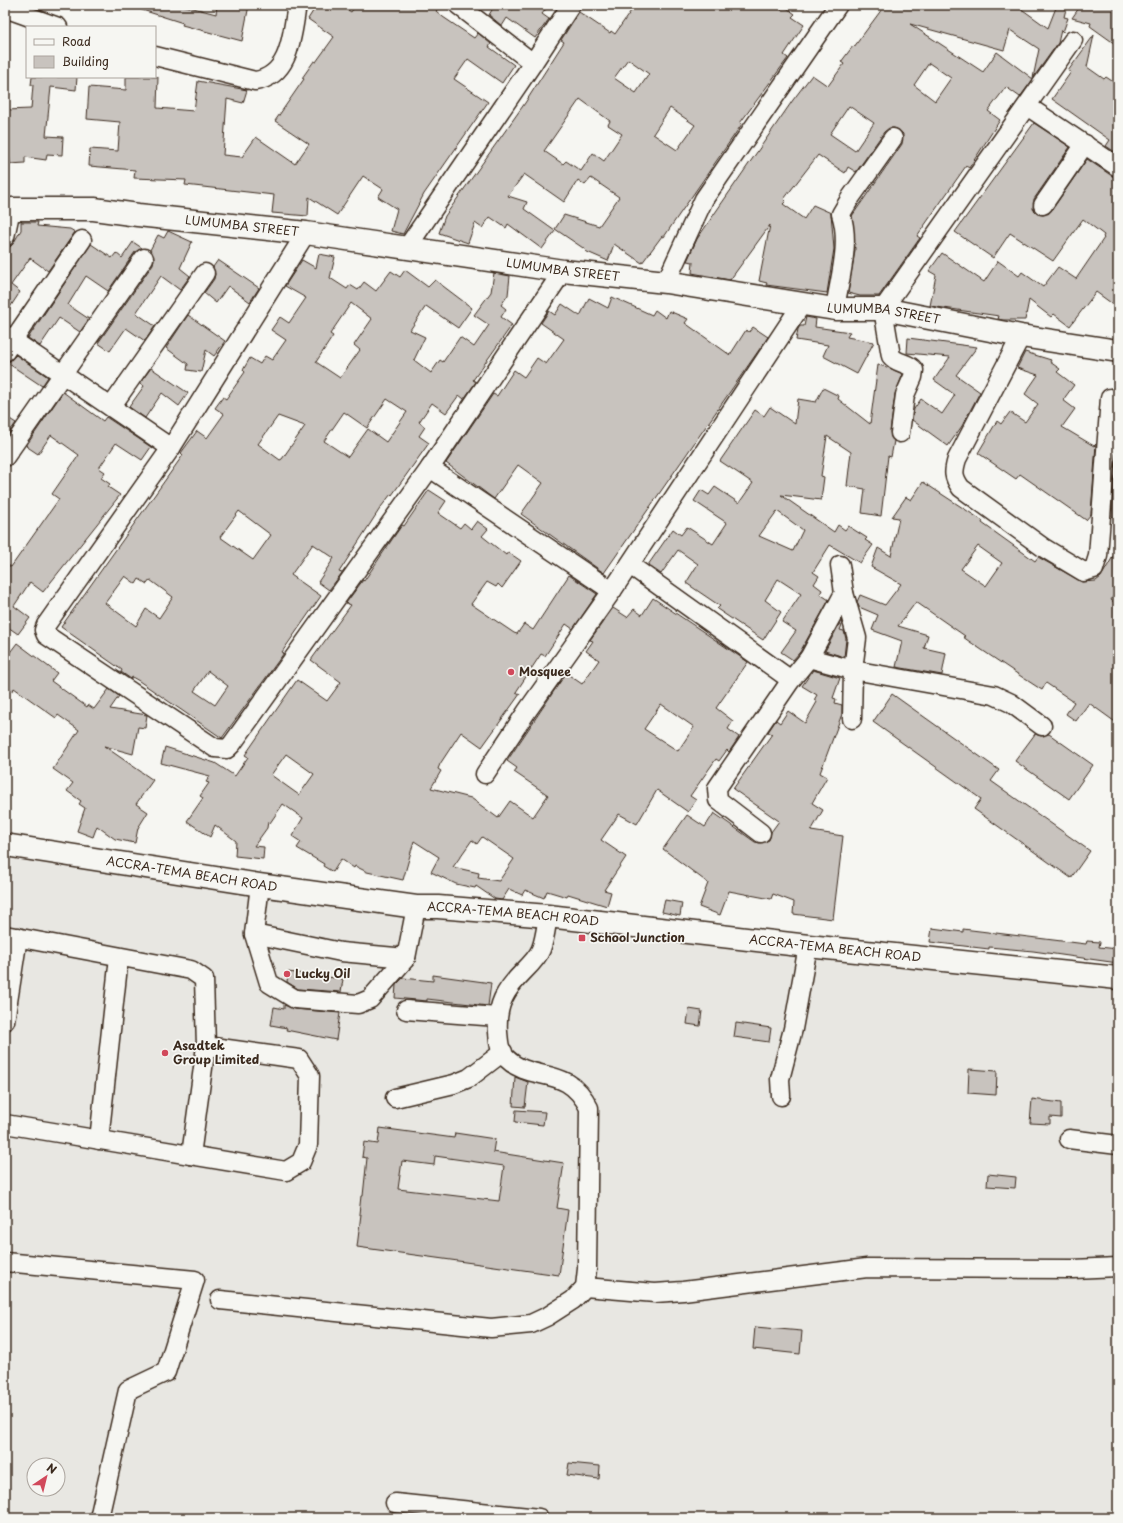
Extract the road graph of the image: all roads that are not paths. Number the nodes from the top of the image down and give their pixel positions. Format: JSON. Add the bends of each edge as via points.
{"nodes":[{"id":1,"x":296,"y":5,"type":"edge"},
{"id":2,"x":458,"y":5,"type":"edge"},
{"id":3,"x":571,"y":5,"type":"edge"},
{"id":4,"x":838,"y":5,"type":"edge"},
{"id":5,"x":5,"y":8,"type":"edge"},
{"id":6,"x":55,"y":26,"type":"edge"},
{"id":7,"x":1073,"y":40,"type":"dead end"},
{"id":8,"x":156,"y":56,"type":"edge"},
{"id":9,"x":533,"y":63,"type":"junction"},
{"id":10,"x":1027,"y":106,"type":"junction"},
{"id":11,"x":893,"y":138,"type":"dead end"},
{"id":12,"x":1085,"y":144,"type":"junction"},
{"id":13,"x":1118,"y":167,"type":"edge"},
{"id":14,"x":1043,"y":205,"type":"dead end"},
{"id":15,"x":8,"y":209,"type":"edge"},
{"id":16,"x":306,"y":233,"type":"junction"},
{"id":17,"x":5,"y":237,"type":"edge"},
{"id":18,"x":82,"y":240,"type":"dead end"},
{"id":19,"x":406,"y":249,"type":"junction"},
{"id":20,"x":144,"y":258,"type":"dead end"},
{"id":21,"x":563,"y":272,"type":"junction"},
{"id":22,"x":205,"y":273,"type":"dead end"},
{"id":23,"x":666,"y":282,"type":"junction"},
{"id":24,"x":802,"y":304,"type":"junction"},
{"id":25,"x":883,"y":309,"type":"junction"},
{"id":26,"x":834,"y":310,"type":"junction"},
{"id":27,"x":1021,"y":336,"type":"junction"},
{"id":28,"x":8,"y":343,"type":"edge"},
{"id":29,"x":1118,"y":351,"type":"edge"},
{"id":30,"x":63,"y":373,"type":"junction"},
{"id":31,"x":1110,"y":398,"type":"dead end"},
{"id":32,"x":111,"y":407,"type":"junction"},
{"id":33,"x":900,"y":433,"type":"dead end"},
{"id":34,"x":171,"y":448,"type":"junction"},
{"id":35,"x":5,"y":458,"type":"edge"},
{"id":36,"x":430,"y":468,"type":"junction"},
{"id":37,"x":840,"y":565,"type":"dead end"},
{"id":38,"x":630,"y":566,"type":"junction"},
{"id":39,"x":612,"y":591,"type":"junction"},
{"id":40,"x":844,"y":593,"type":"junction"},
{"id":41,"x":809,"y":658,"type":"junction"},
{"id":42,"x":853,"y":670,"type":"junction"},
{"id":43,"x":791,"y":680,"type":"junction"},
{"id":44,"x":852,"y":719,"type":"dead end"},
{"id":45,"x":1042,"y":726,"type":"dead end"},
{"id":46,"x":485,"y":774,"type":"dead end"},
{"id":47,"x":761,"y":833,"type":"dead end"},
{"id":48,"x":5,"y":845,"type":"edge"},
{"id":49,"x":260,"y":885,"type":"junction"},
{"id":50,"x":416,"y":906,"type":"junction"},
{"id":51,"x":548,"y":916,"type":"junction"},
{"id":52,"x":254,"y":934,"type":"junction"},
{"id":53,"x":11,"y":936,"type":"edge"},
{"id":54,"x":808,"y":946,"type":"junction"},
{"id":55,"x":119,"y":956,"type":"junction"},
{"id":56,"x":406,"y":958,"type":"junction"},
{"id":57,"x":1118,"y":978,"type":"edge"},
{"id":58,"x":406,"y":1010,"type":"dead end"},
{"id":59,"x":497,"y":1017,"type":"junction"},
{"id":60,"x":5,"y":1022,"type":"edge"},
{"id":61,"x":206,"y":1046,"type":"junction"},
{"id":62,"x":503,"y":1052,"type":"junction"},
{"id":63,"x":781,"y":1096,"type":"dead end"},
{"id":64,"x":395,"y":1098,"type":"dead end"},
{"id":65,"x":5,"y":1124,"type":"edge"},
{"id":66,"x":1068,"y":1139,"type":"dead end"},
{"id":67,"x":99,"y":1140,"type":"junction"},
{"id":68,"x":1118,"y":1145,"type":"edge"},
{"id":69,"x":191,"y":1155,"type":"junction"},
{"id":70,"x":5,"y":1262,"type":"edge"},
{"id":71,"x":1118,"y":1267,"type":"edge"},
{"id":72,"x":585,"y":1287,"type":"junction"},
{"id":73,"x":220,"y":1300,"type":"dead end"},
{"id":74,"x":395,"y":1503,"type":"dead end"},
{"id":75,"x":99,"y":1518,"type":"edge"},
{"id":76,"x":539,"y":1518,"type":"edge"}],
"edges":[{"from":1,"to":8,"type":"street","via":[[288,55],[278,70],[263,80],[255,81]]},
{"from":2,"to":9,"type":"street"},
{"from":3,"to":9,"type":"street"},
{"from":4,"to":23,"type":"street","via":[[704,199]]},
{"from":5,"to":6,"type":"street"},
{"from":7,"to":10,"type":"street"},
{"from":9,"to":19,"type":"street"},
{"from":10,"to":12,"type":"street"},
{"from":10,"to":25,"type":"street"},
{"from":11,"to":26,"type":"street","via":[[841,214],[845,246]]},
{"from":12,"to":13,"type":"street"},
{"from":12,"to":14,"type":"street"},
{"from":15,"to":16,"type":"main road","name":"LUMUMBA STREET","via":[[94,209]]},
{"from":15,"to":17,"type":"street"},
{"from":16,"to":19,"type":"main road","name":"LUMUMBA STREET"},
{"from":16,"to":34,"type":"street"},
{"from":18,"to":28,"type":"street"},
{"from":19,"to":21,"type":"main road","name":"LUMUMBA STREET"},
{"from":20,"to":30,"type":"street"},
{"from":21,"to":23,"type":"main road","name":"LUMUMBA STREET"},
{"from":21,"to":36,"type":"street"},
{"from":22,"to":32,"type":"street"},
{"from":23,"to":24,"type":"main road","name":"LUMUMBA STREET"},
{"from":24,"to":26,"type":"main road","name":"LUMUMBA STREET"},
{"from":24,"to":38,"type":"street"},
{"from":25,"to":26,"type":"main road","name":"LUMUMBA STREET"},
{"from":25,"to":27,"type":"main road","name":"LUMUMBA STREET"},
{"from":25,"to":33,"type":"street","via":[[891,356],[894,360],[910,365],[914,370],[904,395]]},
{"from":27,"to":29,"type":"main road","name":"LUMUMBA STREET"},
{"from":27,"to":31,"type":"street","via":[[957,459],[953,471],[954,478],[961,488],[1044,548],[1084,572],[1094,569],[1098,556]]},
{"from":28,"to":30,"type":"street"},
{"from":30,"to":32,"type":"street"},
{"from":30,"to":35,"type":"street"},
{"from":32,"to":34,"type":"street"},
{"from":34,"to":36,"type":"street","via":[[44,630],[46,635],[215,748],[221,749],[227,749],[232,744]]},
{"from":36,"to":39,"type":"street"},
{"from":37,"to":40,"type":"street"},
{"from":38,"to":39,"type":"street"},
{"from":38,"to":43,"type":"street"},
{"from":39,"to":46,"type":"street"},
{"from":40,"to":41,"type":"street"},
{"from":40,"to":42,"type":"street","via":[[857,638]]},
{"from":41,"to":42,"type":"street"},
{"from":41,"to":43,"type":"street"},
{"from":42,"to":44,"type":"street"},
{"from":42,"to":45,"type":"street","via":[[994,695],[1011,703]]},
{"from":43,"to":47,"type":"street","via":[[717,788],[718,800]]},
{"from":48,"to":49,"type":"main road","name":"ACCRA-TEMA BEACH ROAD"},
{"from":49,"to":50,"type":"main road","name":"ACCRA-TEMA BEACH ROAD"},
{"from":49,"to":52,"type":"street"},
{"from":50,"to":51,"type":"main road","name":"ACCRA-TEMA BEACH ROAD"},
{"from":50,"to":56,"type":"street"},
{"from":51,"to":54,"type":"main road","name":"ACCRA-TEMA BEACH ROAD"},
{"from":51,"to":59,"type":"street","via":[[541,950],[508,989],[501,1000]]},
{"from":52,"to":56,"type":"street","via":[[341,952]]},
{"from":52,"to":56,"type":"street","via":[[269,983],[294,999],[358,1004],[370,999]]},
{"from":53,"to":55,"type":"street"},
{"from":53,"to":60,"type":"street"},
{"from":54,"to":57,"type":"main road","name":"ACCRA-TEMA BEACH ROAD"},
{"from":54,"to":63,"type":"street","via":[[793,1029],[780,1079]]},
{"from":55,"to":61,"type":"street","via":[[191,970],[204,979]]},
{"from":55,"to":67,"type":"street"},
{"from":58,"to":59,"type":"street"},
{"from":59,"to":62,"type":"street","via":[[500,1048]]},
{"from":61,"to":69,"type":"street"},
{"from":61,"to":69,"type":"street","via":[[299,1059],[310,1076],[308,1145],[301,1162],[286,1171]]},
{"from":62,"to":64,"type":"street","via":[[469,1078]]},
{"from":62,"to":72,"type":"street","via":[[517,1066],[569,1082],[583,1095],[589,1108]]},
{"from":65,"to":67,"type":"street"},
{"from":66,"to":68,"type":"street"},
{"from":67,"to":69,"type":"street"},
{"from":70,"to":75,"type":"street","via":[[194,1280],[166,1372],[128,1390]]},
{"from":71,"to":72,"type":"street","via":[[867,1268],[655,1293]]},
{"from":72,"to":73,"type":"street","via":[[573,1300],[536,1322],[491,1328]]},
{"from":74,"to":76,"type":"street"}]}
